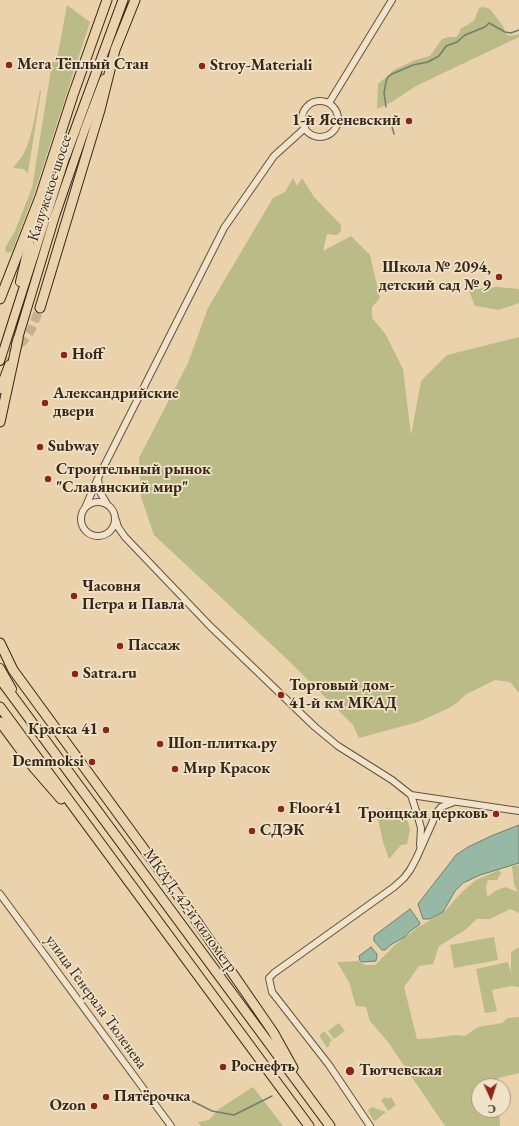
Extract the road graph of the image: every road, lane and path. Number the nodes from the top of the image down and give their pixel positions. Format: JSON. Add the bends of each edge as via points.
{"nodes":[{"id":1,"x":107,"y":0,"type":"edge"},
{"id":2,"x":123,"y":0,"type":"edge"},
{"id":3,"x":135,"y":0,"type":"edge"},
{"id":4,"x":392,"y":0,"type":"edge"},
{"id":5,"x":116,"y":50,"type":"junction"},
{"id":6,"x":329,"y":103,"type":"junction"},
{"id":7,"x":305,"y":128,"type":"junction"},
{"id":8,"x":66,"y":155,"type":"joint"},
{"id":9,"x":40,"y":197,"type":"junction"},
{"id":10,"x":0,"y":298,"type":"edge"},
{"id":11,"x":40,"y":308,"type":"tunnel mouth"},
{"id":12,"x":9,"y":335,"type":"junction"},
{"id":13,"x":18,"y":339,"type":"junction"},
{"id":14,"x":0,"y":361,"type":"edge"},
{"id":15,"x":0,"y":389,"type":"edge"},
{"id":16,"x":0,"y":422,"type":"edge"},
{"id":17,"x":98,"y":478,"type":"junction"},
{"id":18,"x":109,"y":505,"type":"junction"},
{"id":19,"x":85,"y":508,"type":"junction"},
{"id":20,"x":116,"y":520,"type":"junction"},
{"id":21,"x":104,"y":535,"type":"junction"},
{"id":22,"x":125,"y":537,"type":"junction"},
{"id":23,"x":0,"y":643,"type":"edge"},
{"id":24,"x":0,"y":654,"type":"edge"},
{"id":25,"x":0,"y":668,"type":"edge"},
{"id":26,"x":13,"y":670,"type":"junction"},
{"id":27,"x":0,"y":679,"type":"edge"},
{"id":28,"x":0,"y":707,"type":"edge"},
{"id":29,"x":26,"y":714,"type":"junction"},
{"id":30,"x":0,"y":722,"type":"edge"},
{"id":31,"x":411,"y":795,"type":"junction"},
{"id":32,"x":455,"y":801,"type":"junction"},
{"id":33,"x":519,"y":811,"type":"edge"},
{"id":34,"x":86,"y":824,"type":"junction"},
{"id":35,"x":420,"y":848,"type":"junction"},
{"id":36,"x":0,"y":894,"type":"edge"},
{"id":37,"x":311,"y":1100,"type":"junction"},
{"id":38,"x":171,"y":1126,"type":"edge"},
{"id":39,"x":309,"y":1126,"type":"edge"},
{"id":40,"x":330,"y":1126,"type":"edge"},
{"id":41,"x":370,"y":1126,"type":"edge"}],
"edges":[{"from":1,"to":9,"type":"highway"},
{"from":2,"to":8,"type":"highway","name":"Калужское шоссе"},
{"from":3,"to":5,"type":"highway","name":"Калужское шоссе"},
{"from":4,"to":6,"type":"street"},
{"from":5,"to":11,"type":"highway"},
{"from":5,"to":13,"type":"main road","name":"Калужское шоссе","via":[[58,209]]},
{"from":6,"to":7,"type":"street","via":[[315,102],[306,107],[302,116]]},
{"from":6,"to":7,"type":"street","via":[[337,116],[336,126],[332,132],[326,135],[312,135]]},
{"from":7,"to":17,"type":"street","via":[[274,156],[224,228]]},
{"from":8,"to":12,"type":"main road","name":"Калужское шоссе"},
{"from":9,"to":10,"type":"highway"},
{"from":9,"to":12,"type":"main road"},
{"from":12,"to":14,"type":"main road","name":"Калужское шоссе"},
{"from":13,"to":15,"type":"main road","name":"Калужское шоссе"},
{"from":13,"to":16,"type":"highway"},
{"from":17,"to":18,"type":"street","via":[[102,497]]},
{"from":17,"to":19,"type":"street"},
{"from":18,"to":19,"type":"street","via":[[96,502]]},
{"from":18,"to":20,"type":"street","via":[[115,513]]},
{"from":19,"to":21,"type":"street","via":[[81,518],[83,527],[91,534]]},
{"from":20,"to":21,"type":"street","via":[[112,529]]},
{"from":20,"to":22,"type":"street"},
{"from":21,"to":22,"type":"street","via":[[117,534]]},
{"from":22,"to":31,"type":"street","via":[[210,626],[315,727],[343,750],[392,780]]},
{"from":23,"to":26,"type":"highway"},
{"from":24,"to":26,"type":"main road"},
{"from":25,"to":29,"type":"main road"},
{"from":26,"to":37,"type":"highway","via":[[240,983]]},
{"from":27,"to":29,"type":"highway","name":"МКАД, 42-й километр"},
{"from":28,"to":34,"type":"highway"},
{"from":29,"to":37,"type":"highway","name":"МКАД, 42-й километр"},
{"from":30,"to":34,"type":"highway","via":[[34,768]]},
{"from":31,"to":32,"type":"street"},
{"from":31,"to":35,"type":"street","via":[[421,828]]},
{"from":32,"to":33,"type":"street"},
{"from":32,"to":35,"type":"street","via":[[437,812]]},
{"from":34,"to":39,"type":"highway","name":"МКАД, 42-й километр"},
{"from":35,"to":41,"type":"street","via":[[410,870],[394,887],[269,978],[272,992],[329,1065]]},
{"from":36,"to":38,"type":"street","name":"улица Генерала Тюленева"},
{"from":37,"to":40,"type":"highway","name":"МКАД, 42-й километр"}]}
